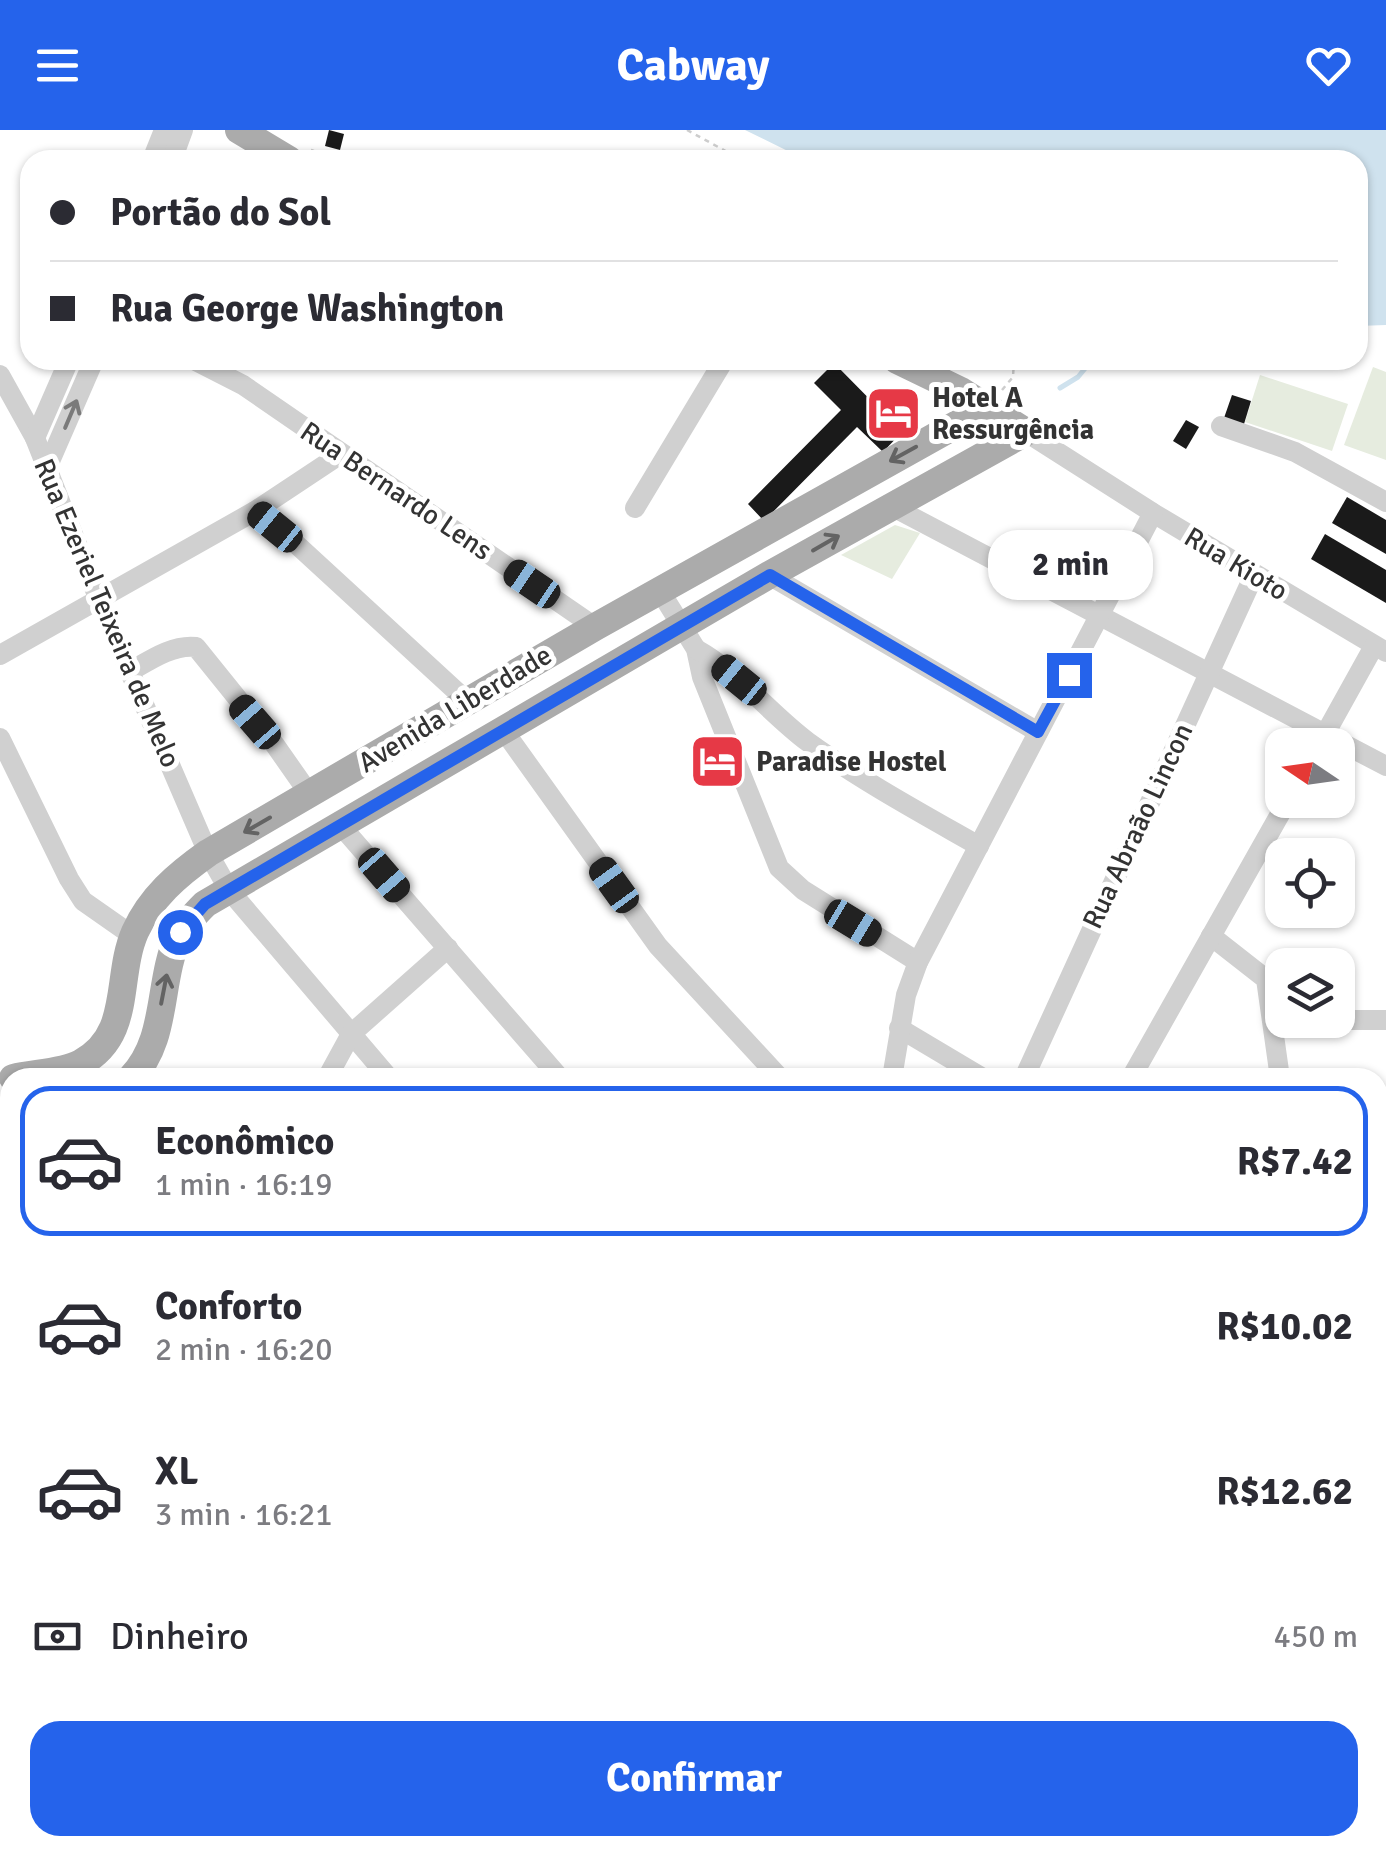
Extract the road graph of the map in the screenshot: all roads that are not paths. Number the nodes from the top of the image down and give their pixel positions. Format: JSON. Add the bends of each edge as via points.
{"nodes":[{"id":1,"x":239,"y":130,"type":"edge"},
{"id":2,"x":272,"y":150,"type":"edge"},
{"id":3,"x":65,"y":370,"type":"edge"},
{"id":4,"x":90,"y":370,"type":"edge"},
{"id":5,"x":214,"y":370,"type":"edge"},
{"id":6,"x":718,"y":370,"type":"edge"},
{"id":7,"x":916,"y":370,"type":"edge"},
{"id":8,"x":0,"y":376,"type":"edge"},
{"id":9,"x":988,"y":407,"type":"junction"},
{"id":10,"x":1221,"y":426,"type":"dead end"},
{"id":11,"x":1026,"y":432,"type":"junction"},
{"id":12,"x":35,"y":438,"type":"junction"},
{"id":13,"x":341,"y":454,"type":"junction"},
{"id":14,"x":48,"y":468,"type":"junction"},
{"id":15,"x":1386,"y":502,"type":"edge"},
{"id":16,"x":891,"y":506,"type":"junction"},
{"id":17,"x":636,"y":508,"type":"dead end"},
{"id":18,"x":255,"y":511,"type":"junction"},
{"id":19,"x":1152,"y":513,"type":"junction"},
{"id":20,"x":770,"y":575,"type":"junction"},
{"id":21,"x":1254,"y":575,"type":"junction"},
{"id":22,"x":660,"y":591,"type":"junction"},
{"id":23,"x":99,"y":600,"type":"junction"},
{"id":24,"x":1100,"y":618,"type":"junction"},
{"id":25,"x":595,"y":627,"type":"junction"},
{"id":26,"x":689,"y":638,"type":"junction"},
{"id":27,"x":1380,"y":649,"type":"edge"},
{"id":28,"x":0,"y":655,"type":"edge"},
{"id":29,"x":131,"y":671,"type":"junction"},
{"id":30,"x":1208,"y":674,"type":"junction"},
{"id":31,"x":739,"y":680,"type":"junction"},
{"id":32,"x":710,"y":698,"type":"junction"},
{"id":33,"x":468,"y":702,"type":"junction"},
{"id":34,"x":1301,"y":728,"type":"edge"},
{"id":35,"x":1330,"y":728,"type":"edge"},
{"id":36,"x":504,"y":730,"type":"junction"},
{"id":37,"x":1038,"y":732,"type":"junction"},
{"id":38,"x":0,"y":738,"type":"edge"},
{"id":39,"x":1355,"y":753,"type":"edge"},
{"id":40,"x":1386,"y":766,"type":"edge"},
{"id":41,"x":310,"y":795,"type":"junction"},
{"id":42,"x":1278,"y":818,"type":"edge"},
{"id":43,"x":342,"y":827,"type":"junction"},
{"id":44,"x":979,"y":846,"type":"junction"},
{"id":45,"x":208,"y":853,"type":"junction"},
{"id":46,"x":229,"y":890,"type":"junction"},
{"id":47,"x":134,"y":936,"type":"junction"},
{"id":48,"x":1211,"y":936,"type":"junction"},
{"id":49,"x":448,"y":948,"type":"junction"},
{"id":50,"x":918,"y":962,"type":"junction"},
{"id":51,"x":1265,"y":978,"type":"edge"},
{"id":52,"x":1355,"y":1020,"type":"edge"},
{"id":53,"x":1386,"y":1020,"type":"edge"},
{"id":54,"x":899,"y":1028,"type":"junction"},
{"id":55,"x":351,"y":1034,"type":"junction"},
{"id":56,"x":1279,"y":1038,"type":"edge"},
{"id":57,"x":156,"y":1039,"type":"junction"},
{"id":58,"x":60,"y":1068,"type":"edge"},
{"id":59,"x":141,"y":1068,"type":"edge"},
{"id":60,"x":155,"y":1068,"type":"edge"},
{"id":61,"x":332,"y":1068,"type":"edge"},
{"id":62,"x":380,"y":1068,"type":"edge"},
{"id":63,"x":551,"y":1068,"type":"edge"},
{"id":64,"x":770,"y":1068,"type":"edge"},
{"id":65,"x":893,"y":1068,"type":"edge"},
{"id":66,"x":966,"y":1068,"type":"edge"},
{"id":67,"x":1029,"y":1068,"type":"edge"},
{"id":68,"x":1137,"y":1068,"type":"edge"},
{"id":69,"x":1280,"y":1068,"type":"edge"}],
"edges":[{"from":1,"to":2,"type":"main road"},
{"from":3,"to":12,"type":"street"},
{"from":14,"to":4,"type":"street","one_way":true},
{"from":5,"to":13,"type":"street","name":"Rua Bernardo Lens"},
{"from":6,"to":17,"type":"street"},
{"from":7,"to":9,"type":"main road","name":"Rua Kioto"},
{"from":8,"to":12,"type":"street","name":"Rua Ezeriel Teixeira de Melo"},
{"from":9,"to":11,"type":"main road","name":"Rua Kioto"},
{"from":9,"to":22,"type":"main road","name":"Avenida Liberdade","one_way":true},
{"from":10,"to":15,"type":"street","via":[[1296,452]]},
{"from":11,"to":16,"type":"main road","name":"Avenida Liberdade"},
{"from":11,"to":19,"type":"street","name":"Rua Kioto"},
{"from":12,"to":14,"type":"street","name":"Rua Ezeriel Teixeira de Melo"},
{"from":13,"to":18,"type":"street"},
{"from":13,"to":25,"type":"street","name":"Rua Bernardo Lens"},
{"from":14,"to":23,"type":"street","name":"Rua Ezeriel Teixeira de Melo"},
{"from":20,"to":16,"type":"main road","name":"Avenida Liberdade","one_way":true},
{"from":16,"to":24,"type":"street"},
{"from":18,"to":23,"type":"street"},
{"from":18,"to":33,"type":"street"},
{"from":19,"to":21,"type":"street","name":"Rua Kioto"},
{"from":19,"to":24,"type":"street"},
{"from":20,"to":26,"type":"main road","name":"Avenida Liberdade"},
{"from":20,"to":37,"type":"street"},
{"from":21,"to":27,"type":"street","name":"Rua Kioto"},
{"from":21,"to":30,"type":"street","name":"Rua Abraão Lincon"},
{"from":22,"to":25,"type":"main road","name":"Avenida Liberdade"},
{"from":22,"to":26,"type":"street"},
{"from":23,"to":28,"type":"street"},
{"from":23,"to":29,"type":"street","name":"Rua Ezeriel Teixeira de Melo"},
{"from":24,"to":30,"type":"street"},
{"from":24,"to":37,"type":"street"},
{"from":25,"to":33,"type":"main road","name":"Avenida Liberdade"},
{"from":26,"to":31,"type":"street"},
{"from":26,"to":32,"type":"street"},
{"from":26,"to":36,"type":"main road","name":"Avenida Liberdade"},
{"from":27,"to":35,"type":"street"},
{"from":29,"to":41,"type":"street","via":[[164,653],[196,647]]},
{"from":29,"to":45,"type":"street","name":"Rua Ezeriel Teixeira de Melo"},
{"from":30,"to":34,"type":"street"},
{"from":30,"to":67,"type":"street","name":"Rua Abraão Lincon"},
{"from":31,"to":32,"type":"street"},
{"from":31,"to":44,"type":"street","via":[[805,739]]},
{"from":32,"to":50,"type":"street","via":[[778,868]]},
{"from":33,"to":41,"type":"main road","name":"Avenida Liberdade"},
{"from":36,"to":43,"type":"main road","name":"Avenida Liberdade"},
{"from":36,"to":64,"type":"street","via":[[658,946]]},
{"from":37,"to":44,"type":"street"},
{"from":38,"to":47,"type":"street","via":[[83,902]]},
{"from":39,"to":40,"type":"street"},
{"from":41,"to":45,"type":"main road","name":"Avenida Liberdade","one_way":true},
{"from":42,"to":48,"type":"street"},
{"from":43,"to":46,"type":"main road","name":"Avenida Liberdade"},
{"from":43,"to":49,"type":"street"},
{"from":44,"to":50,"type":"street"},
{"from":45,"to":46,"type":"street","name":"Rua Ezeriel Teixeira de Melo"},
{"from":45,"to":47,"type":"main road","name":"Avenida Liberdade","via":[[153,900]]},
{"from":46,"to":55,"type":"street","name":"Rua Ezeriel Teixeira de Melo"},
{"from":57,"to":46,"type":"main road","name":"Avenida Liberdade","one_way":true,"via":[[163,984],[180,932]]},
{"from":47,"to":58,"type":"main road","name":"Avenida Liberdade","via":[[119,1018],[106,1045]]},
{"from":48,"to":51,"type":"street"},
{"from":48,"to":68,"type":"street"},
{"from":49,"to":55,"type":"street"},
{"from":49,"to":63,"type":"street"},
{"from":50,"to":54,"type":"street"},
{"from":52,"to":53,"type":"street"},
{"from":54,"to":65,"type":"street"},
{"from":54,"to":66,"type":"street"},
{"from":55,"to":61,"type":"street"},
{"from":55,"to":62,"type":"street","name":"Rua Ezeriel Teixeira de Melo"},
{"from":56,"to":69,"type":"street"},
{"from":57,"to":59,"type":"main road","name":"Avenida Liberdade"},
{"from":57,"to":60,"type":"street"}]}
